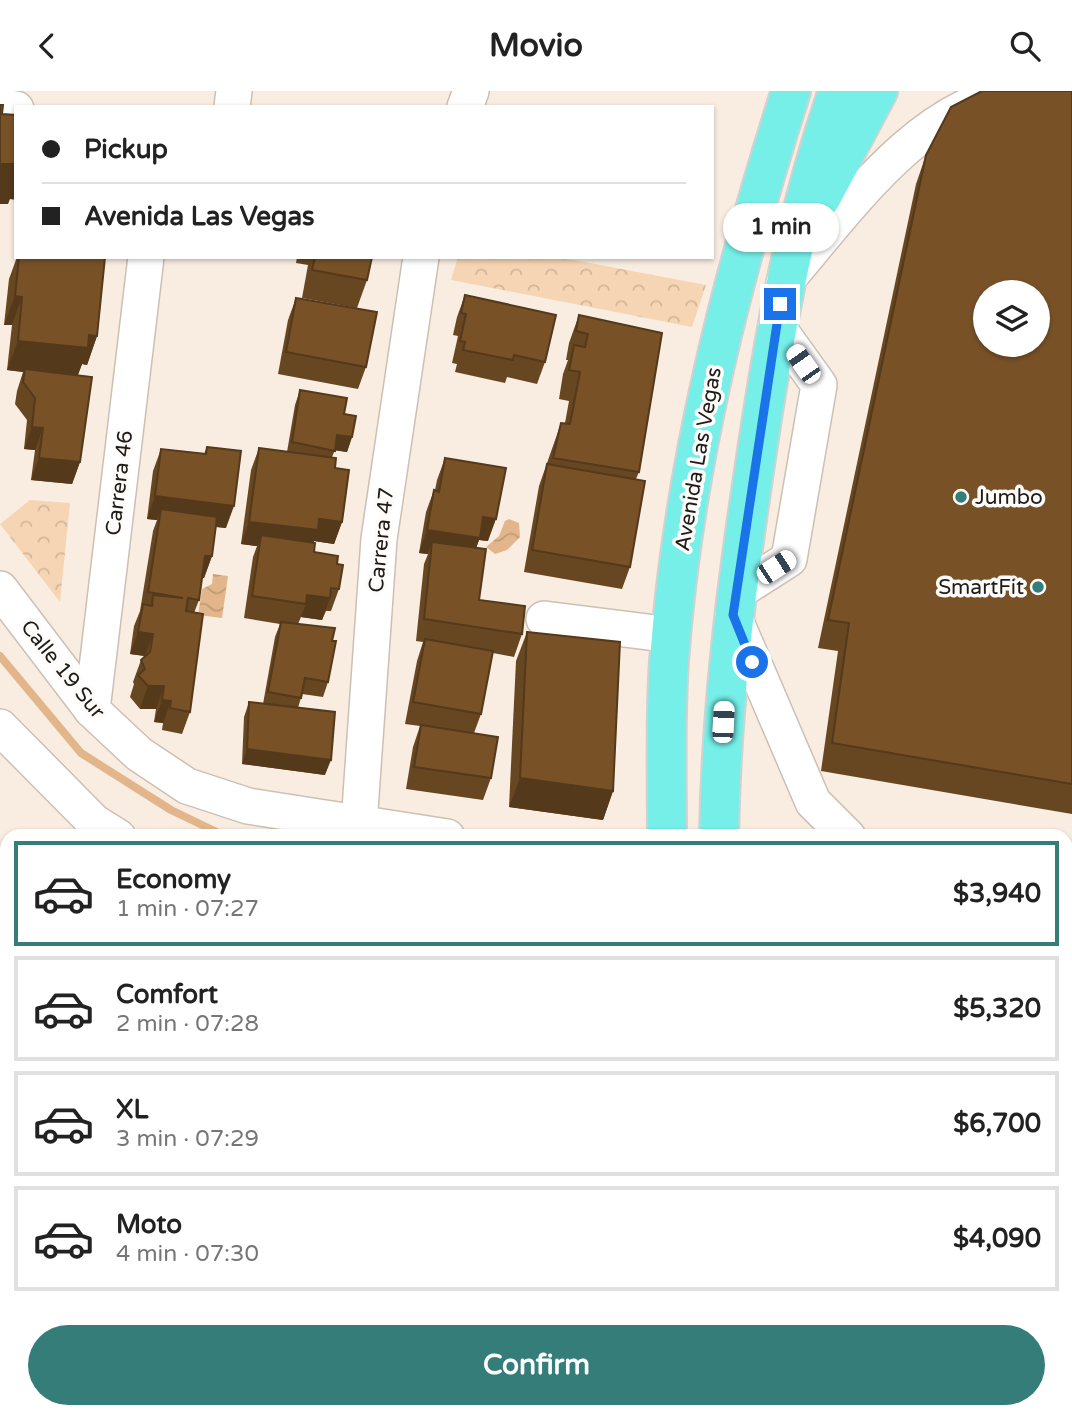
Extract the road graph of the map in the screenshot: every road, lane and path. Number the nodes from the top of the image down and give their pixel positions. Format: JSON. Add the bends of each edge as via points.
{"nodes":[{"id":1,"x":791,"y":91,"type":"edge"},
{"id":2,"x":838,"y":91,"type":"edge"},
{"id":3,"x":878,"y":91,"type":"edge"},
{"id":4,"x":1017,"y":91,"type":"edge"},
{"id":5,"x":146,"y":259,"type":"edge"},
{"id":6,"x":421,"y":259,"type":"edge"},
{"id":7,"x":786,"y":271,"type":"junction"},
{"id":8,"x":776,"y":325,"type":"junction"},
{"id":9,"x":0,"y":589,"type":"edge"},
{"id":10,"x":734,"y":604,"type":"junction"},
{"id":11,"x":544,"y":619,"type":"dead end"},
{"id":12,"x":672,"y":635,"type":"junction"},
{"id":13,"x":92,"y":710,"type":"junction"},
{"id":14,"x":0,"y":727,"type":"edge"},
{"id":15,"x":359,"y":824,"type":"junction"},
{"id":16,"x":105,"y":829,"type":"edge"},
{"id":17,"x":393,"y":829,"type":"edge"},
{"id":18,"x":667,"y":829,"type":"edge"},
{"id":19,"x":719,"y":829,"type":"edge"},
{"id":20,"x":840,"y":829,"type":"edge"}],
"edges":[{"from":1,"to":12,"type":"main road","name":"Avenida Las Vegas","via":[[716,358],[693,480]]},
{"from":2,"to":7,"type":"main road","via":[[801,205]]},
{"from":3,"to":7,"type":"main road"},
{"from":4,"to":7,"type":"street","via":[[974,102],[928,129]]},
{"from":5,"to":13,"type":"street","name":"Carrera 46"},
{"from":6,"to":15,"type":"street","name":"Carrera 47","via":[[379,539]]},
{"from":7,"to":8,"type":"main road"},
{"from":8,"to":10,"type":"main road"},
{"from":8,"to":10,"type":"street","via":[[819,385],[789,559]]},
{"from":9,"to":13,"type":"street","name":"Calle 19 Sur"},
{"from":10,"to":19,"type":"main road","via":[[724,700]]},
{"from":10,"to":20,"type":"street","via":[[813,802]]},
{"from":11,"to":12,"type":"street"},
{"from":12,"to":18,"type":"main road","name":"Avenida Las Vegas"},
{"from":13,"to":15,"type":"street","name":"Calle 19 Sur","via":[[139,754],[187,786],[248,806]]},
{"from":14,"to":16,"type":"street"},
{"from":15,"to":17,"type":"street","name":"Calle 19 Sur"}]}
